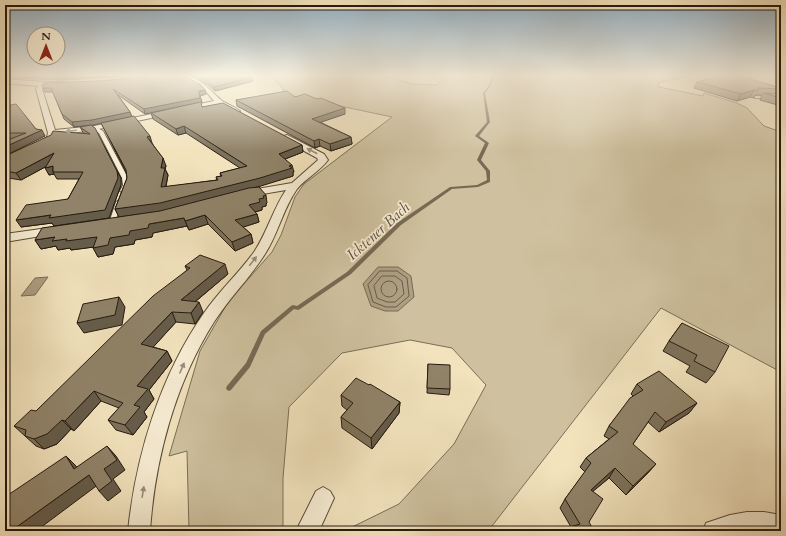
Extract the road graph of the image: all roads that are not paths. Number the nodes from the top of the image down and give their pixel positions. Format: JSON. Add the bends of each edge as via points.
{"nodes":[{"id":1,"x":43,"y":101,"type":"edge"},
{"id":2,"x":219,"y":102,"type":"joint"},
{"id":3,"x":246,"y":117,"type":"edge"},
{"id":4,"x":94,"y":128,"type":"junction"},
{"id":5,"x":52,"y":133,"type":"junction"},
{"id":6,"x":280,"y":134,"type":"edge"},
{"id":7,"x":38,"y":145,"type":"edge"},
{"id":8,"x":294,"y":186,"type":"junction"},
{"id":9,"x":236,"y":196,"type":"edge"},
{"id":10,"x":127,"y":221,"type":"edge"},
{"id":11,"x":109,"y":224,"type":"joint"},
{"id":12,"x":66,"y":229,"type":"edge"},
{"id":13,"x":5,"y":238,"type":"edge"},
{"id":14,"x":323,"y":498,"type":"dead end"},
{"id":15,"x":781,"y":526,"type":"edge"},
{"id":16,"x":139,"y":531,"type":"edge"},
{"id":17,"x":307,"y":531,"type":"edge"},
{"id":18,"x":714,"y":531,"type":"edge"}],
"edges":[{"from":1,"to":5,"type":"street"},
{"from":2,"to":3,"type":"street"},
{"from":2,"to":4,"type":"street"},
{"from":4,"to":5,"type":"street","one_way":true},
{"from":4,"to":11,"type":"lane","via":[[101,132],[125,178],[126,185]]},
{"from":5,"to":7,"type":"street","via":[[51,138]]},
{"from":8,"to":6,"type":"street","one_way":true,"via":[[322,160],[321,156]]},
{"from":8,"to":9,"type":"street"},
{"from":16,"to":8,"type":"street","one_way":true,"via":[[143,490],[152,453],[169,398],[192,345],[209,317],[264,247],[285,199]]},
{"from":10,"to":11,"type":"street"},
{"from":12,"to":13,"type":"street"},
{"from":14,"to":17,"type":"street"},
{"from":15,"to":18,"type":"street","via":[[737,524]]}]}
